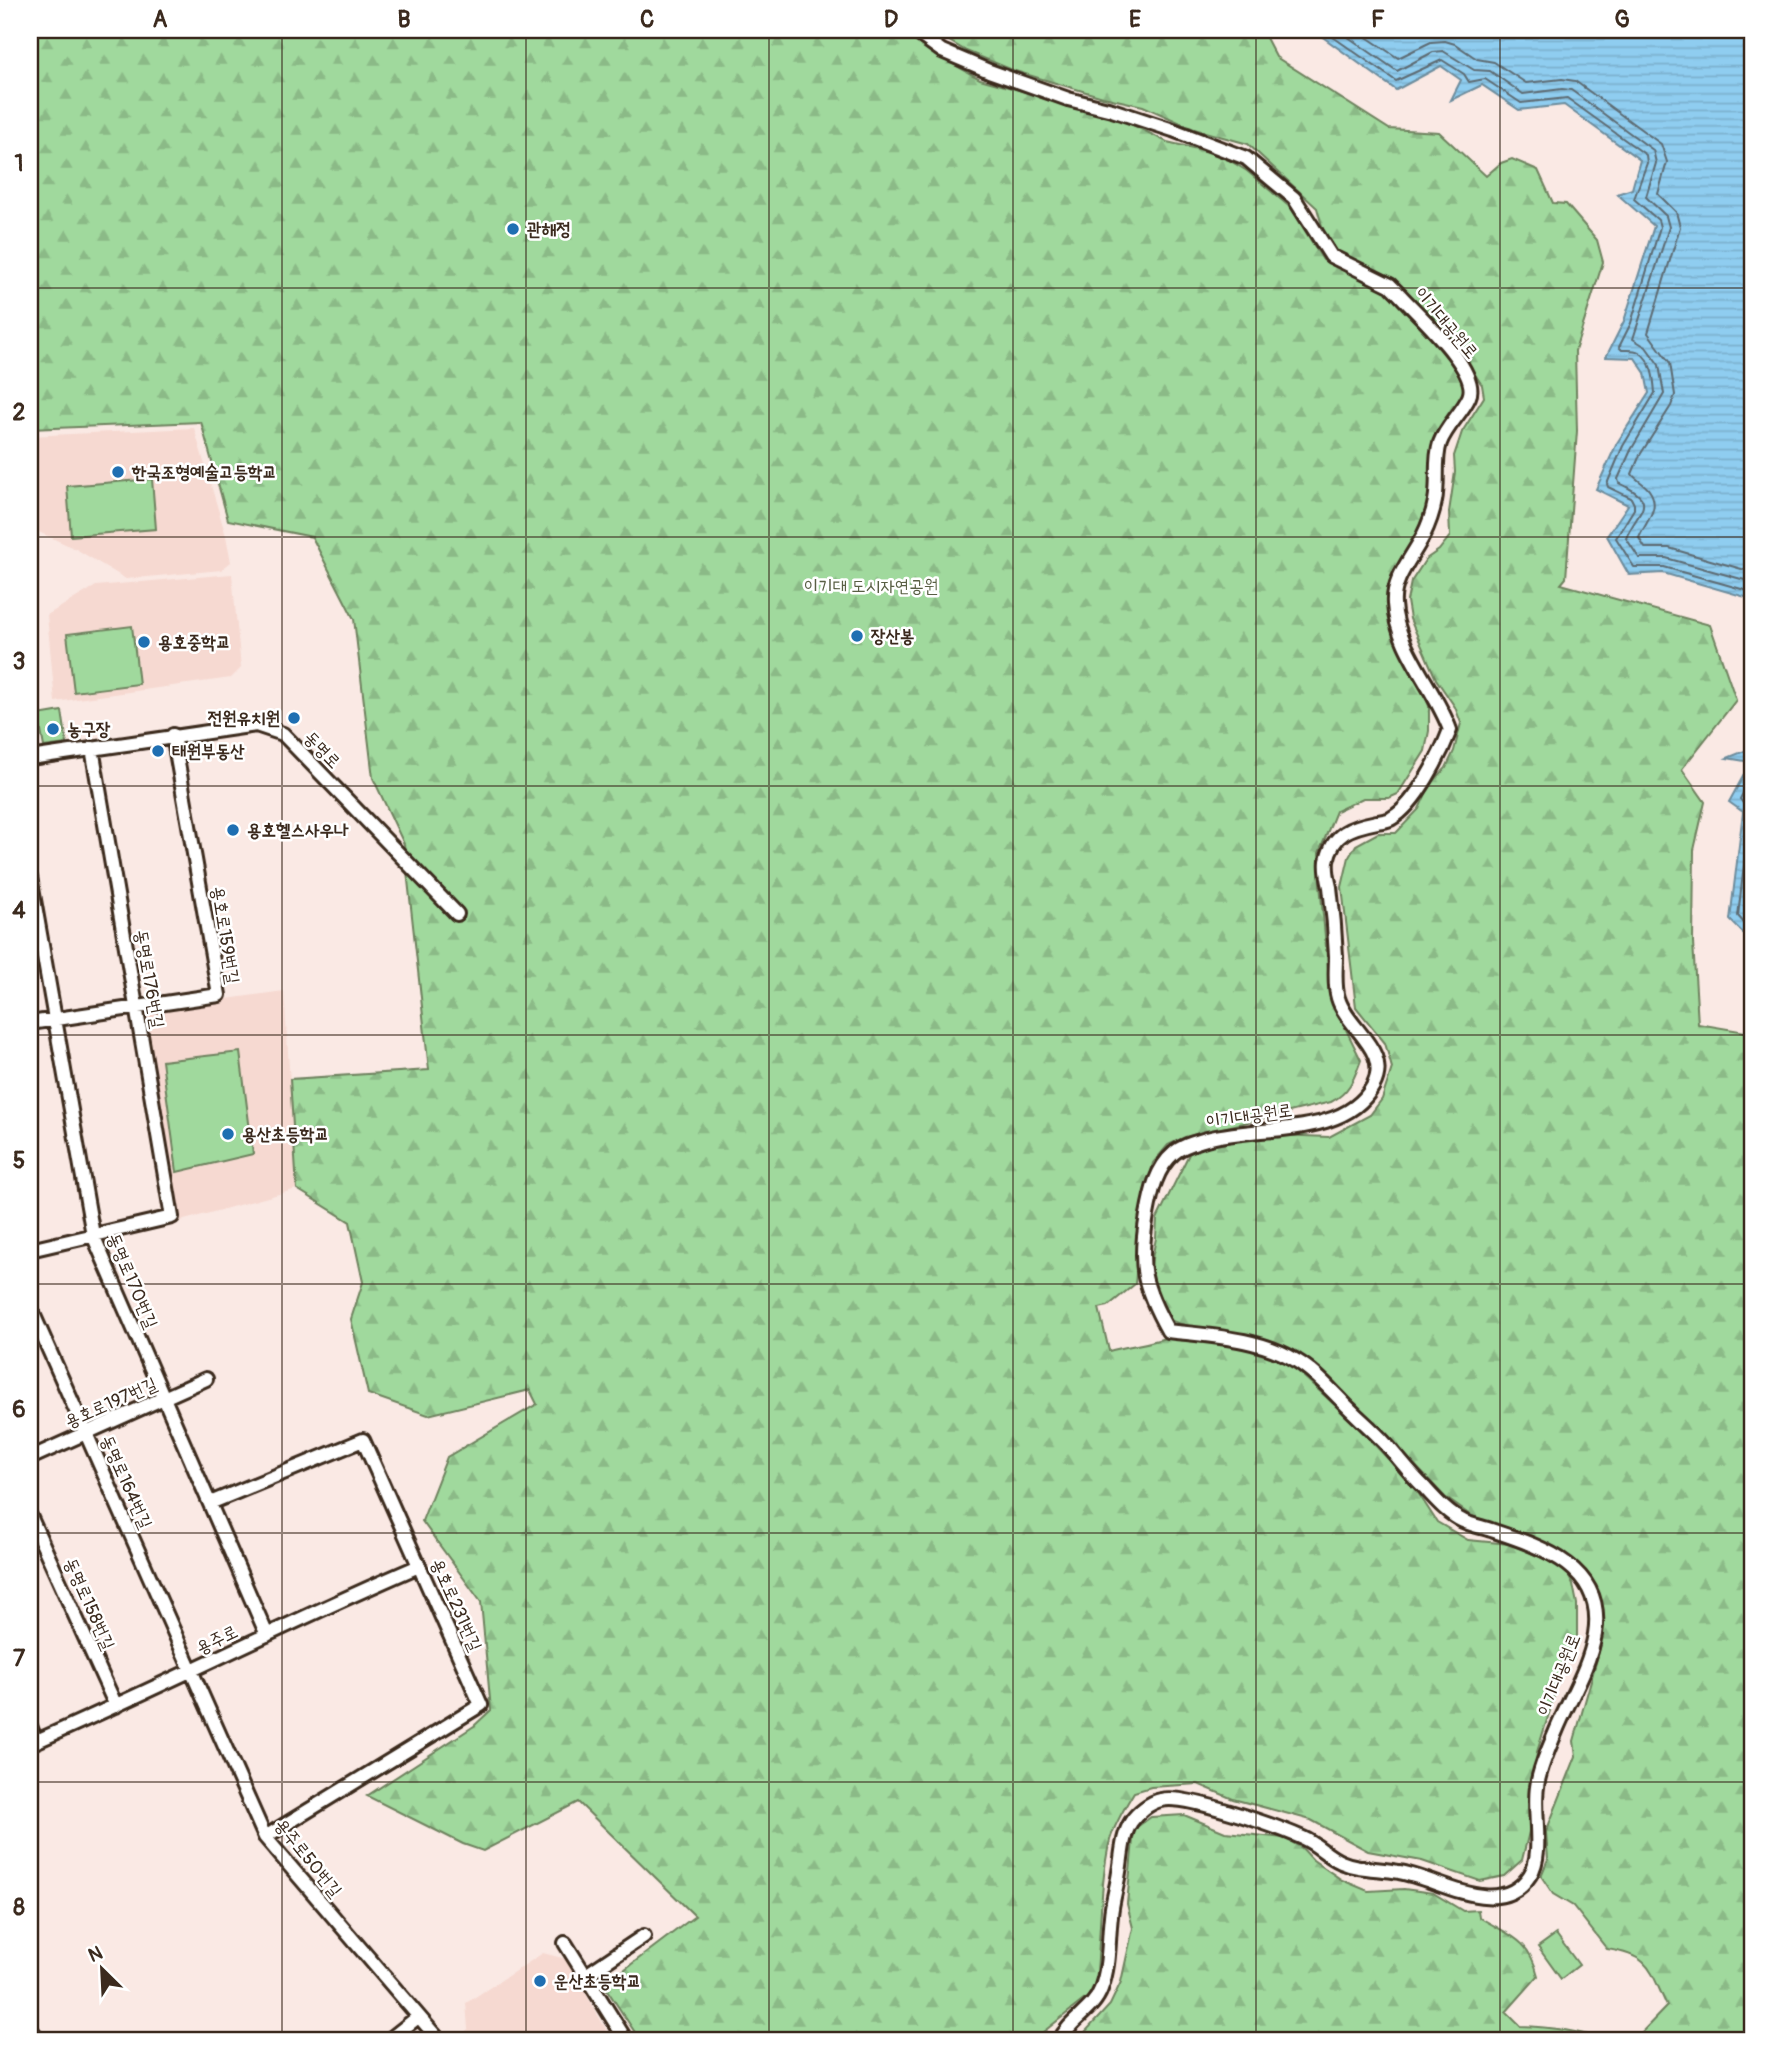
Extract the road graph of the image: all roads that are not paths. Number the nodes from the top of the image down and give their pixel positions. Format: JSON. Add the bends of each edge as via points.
{"nodes":[{"id":1,"x":913,"y":30,"type":"edge"},
{"id":2,"x":173,"y":736,"type":"junction"},
{"id":3,"x":92,"y":748,"type":"junction"},
{"id":4,"x":30,"y":758,"type":"edge"},
{"id":5,"x":30,"y":877,"type":"edge"},
{"id":6,"x":457,"y":914,"type":"dead end"},
{"id":7,"x":136,"y":1007,"type":"junction"},
{"id":8,"x":55,"y":1020,"type":"junction"},
{"id":9,"x":30,"y":1023,"type":"edge"},
{"id":10,"x":93,"y":1236,"type":"junction"},
{"id":11,"x":30,"y":1250,"type":"edge"},
{"id":12,"x":30,"y":1307,"type":"edge"},
{"id":13,"x":206,"y":1379,"type":"dead end"},
{"id":14,"x":164,"y":1398,"type":"junction"},
{"id":15,"x":86,"y":1433,"type":"junction"},
{"id":16,"x":30,"y":1458,"type":"edge"},
{"id":17,"x":210,"y":1503,"type":"junction"},
{"id":18,"x":30,"y":1516,"type":"edge"},
{"id":19,"x":419,"y":1566,"type":"junction"},
{"id":20,"x":267,"y":1635,"type":"junction"},
{"id":21,"x":190,"y":1672,"type":"junction"},
{"id":22,"x":116,"y":1706,"type":"junction"},
{"id":23,"x":30,"y":1726,"type":"edge"},
{"id":24,"x":33,"y":1742,"type":"edge"},
{"id":25,"x":265,"y":1838,"type":"junction"},
{"id":26,"x":644,"y":1936,"type":"dead end"},
{"id":27,"x":565,"y":1943,"type":"dead end"},
{"id":28,"x":586,"y":1976,"type":"junction"},
{"id":29,"x":418,"y":2017,"type":"junction"},
{"id":30,"x":30,"y":2029,"type":"edge"},
{"id":31,"x":39,"y":2040,"type":"edge"},
{"id":32,"x":389,"y":2040,"type":"edge"},
{"id":33,"x":439,"y":2040,"type":"edge"},
{"id":34,"x":626,"y":2040,"type":"edge"},
{"id":35,"x":1060,"y":2040,"type":"edge"}],
"edges":[{"from":1,"to":35,"type":"street","name":"이기대공원로","via":[[943,51],[989,71],[1246,158],[1294,198],[1331,256],[1390,285],[1468,376],[1470,396],[1441,442],[1435,502],[1423,537],[1399,578],[1394,602],[1397,622],[1450,730],[1409,803],[1391,819],[1348,828],[1335,842],[1327,862],[1337,997],[1369,1044],[1379,1072],[1362,1101],[1336,1119],[1216,1136],[1174,1153],[1154,1185],[1141,1259],[1150,1299],[1168,1331],[1253,1343],[1297,1361],[1383,1441],[1447,1511],[1462,1521],[1556,1555],[1580,1575],[1595,1606],[1591,1650],[1537,1786],[1536,1859],[1521,1885],[1484,1897],[1467,1895],[1401,1872],[1342,1863],[1306,1839],[1207,1805],[1181,1798],[1161,1800],[1130,1823],[1122,1846],[1109,1963],[1101,1989]]},
{"from":2,"to":3,"type":"street","name":"동명로"},
{"from":2,"to":6,"type":"street","name":"동명로","via":[[256,725],[283,734]]},
{"from":2,"to":7,"type":"street","name":"용호로159번길","via":[[219,995]]},
{"from":3,"to":4,"type":"street","name":"동명로"},
{"from":3,"to":7,"type":"street","name":"동명로176번길"},
{"from":5,"to":8,"type":"street","name":"동명로170번길"},
{"from":7,"to":8,"type":"street","name":"용호로159번길"},
{"from":7,"to":10,"type":"street","name":"동명로176번길","via":[[172,1217]]},
{"from":8,"to":9,"type":"street","name":"용호로159번길"},
{"from":8,"to":10,"type":"street","name":"동명로170번길"},
{"from":10,"to":11,"type":"street"},
{"from":10,"to":14,"type":"street","name":"동명로170번길"},
{"from":12,"to":15,"type":"street","name":"동명로164번길"},
{"from":13,"to":14,"type":"street","name":"용호로197번길"},
{"from":14,"to":15,"type":"street","name":"용호로197번길"},
{"from":14,"to":17,"type":"street","name":"동명로170번길"},
{"from":15,"to":16,"type":"street","name":"용호로197번길"},
{"from":15,"to":21,"type":"street","name":"동명로164번길"},
{"from":17,"to":19,"type":"street","name":"용호로231번길","via":[[363,1440]]},
{"from":17,"to":20,"type":"street","name":"동명로170번길"},
{"from":18,"to":22,"type":"street","name":"동명로158번길"},
{"from":19,"to":20,"type":"street","name":"용주로"},
{"from":19,"to":25,"type":"street","name":"용호로231번길","via":[[481,1704]]},
{"from":20,"to":21,"type":"street","name":"용주로"},
{"from":21,"to":22,"type":"street","name":"용주로"},
{"from":21,"to":25,"type":"street","name":"용주로50번길"},
{"from":22,"to":24,"type":"street","name":"용주로"},
{"from":23,"to":24,"type":"street"},
{"from":25,"to":29,"type":"street","name":"용주로50번길"},
{"from":26,"to":28,"type":"street"},
{"from":27,"to":28,"type":"street"},
{"from":28,"to":34,"type":"street"},
{"from":29,"to":32,"type":"street"},
{"from":29,"to":33,"type":"street","name":"용주로50번길"},
{"from":30,"to":31,"type":"street"}]}
